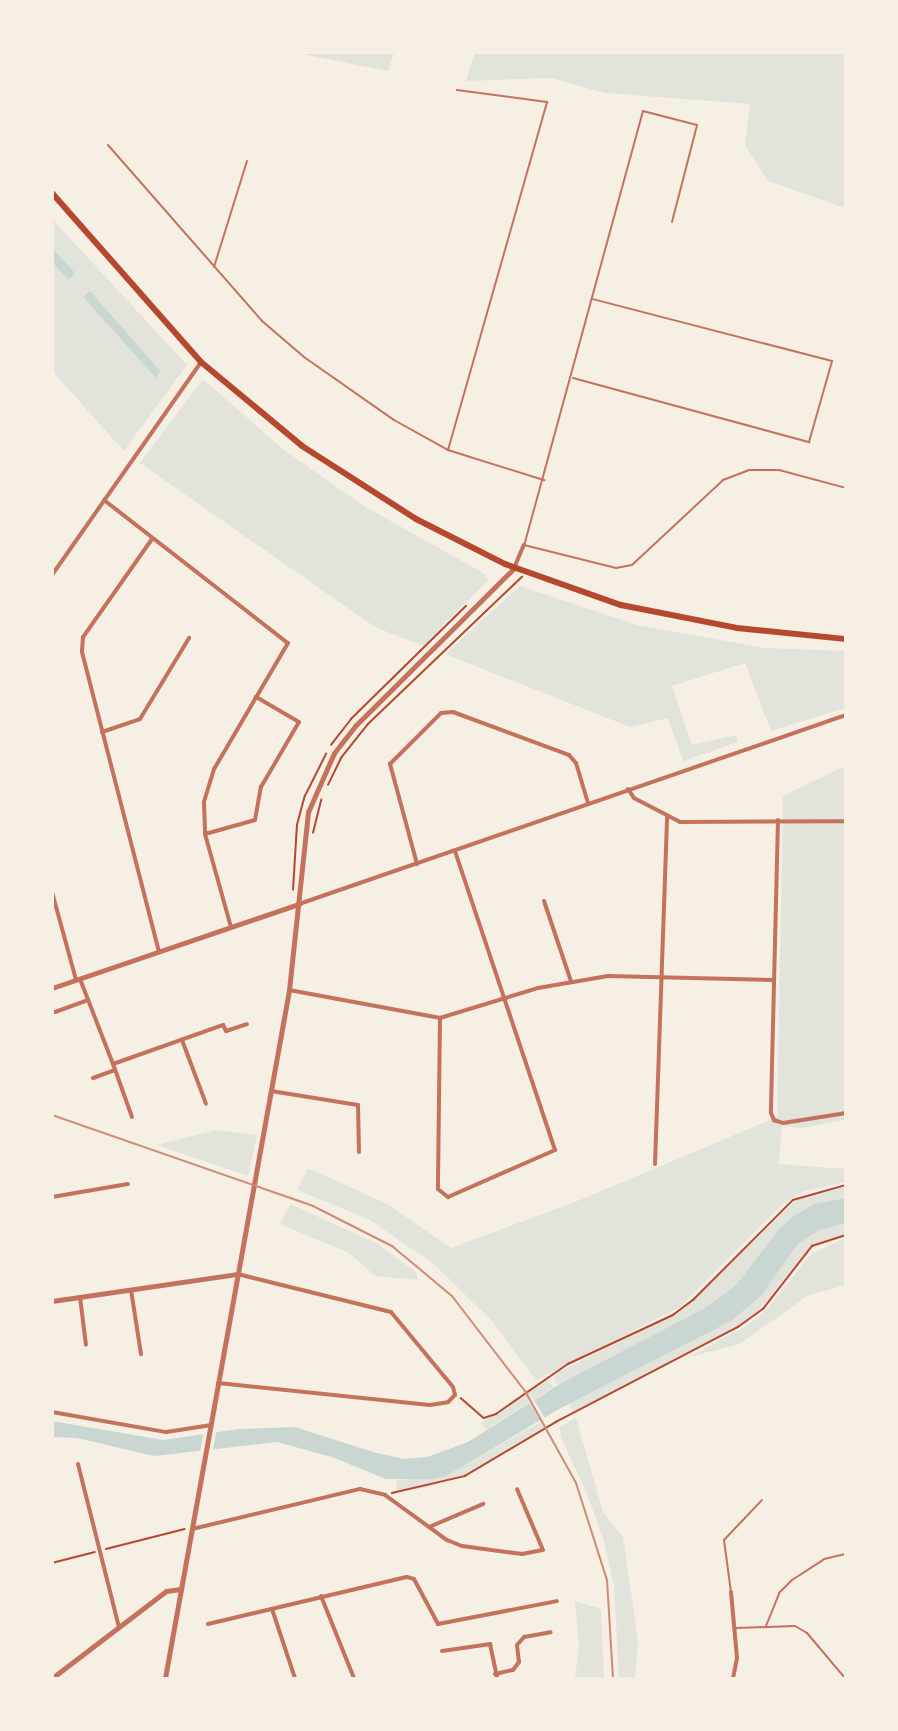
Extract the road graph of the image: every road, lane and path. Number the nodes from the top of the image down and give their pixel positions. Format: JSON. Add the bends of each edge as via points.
{"nodes":[{"id":1,"x":457,"y":90,"type":"dead end"},
{"id":2,"x":108,"y":145,"type":"dead end"},
{"id":3,"x":247,"y":162,"type":"dead end"},
{"id":4,"x":52,"y":193,"type":"edge"},
{"id":5,"x":672,"y":222,"type":"dead end"},
{"id":6,"x":214,"y":267,"type":"junction"},
{"id":7,"x":593,"y":299,"type":"junction"},
{"id":8,"x":201,"y":362,"type":"junction"},
{"id":9,"x":573,"y":378,"type":"junction"},
{"id":10,"x":448,"y":450,"type":"junction"},
{"id":11,"x":544,"y":480,"type":"junction"},
{"id":12,"x":846,"y":488,"type":"edge"},
{"id":13,"x":104,"y":500,"type":"junction"},
{"id":14,"x":152,"y":539,"type":"junction"},
{"id":15,"x":524,"y":545,"type":"junction"},
{"id":16,"x":514,"y":568,"type":"junction"},
{"id":17,"x":52,"y":575,"type":"edge"},
{"id":18,"x":521,"y":580,"type":"dead end"},
{"id":19,"x":470,"y":602,"type":"dead end"},
{"id":20,"x":189,"y":638,"type":"dead end"},
{"id":21,"x":846,"y":639,"type":"edge"},
{"id":22,"x":256,"y":697,"type":"junction"},
{"id":23,"x":846,"y":715,"type":"edge"},
{"id":24,"x":102,"y":732,"type":"junction"},
{"id":25,"x":628,"y":789,"type":"junction"},
{"id":26,"x":588,"y":803,"type":"junction"},
{"id":27,"x":667,"y":817,"type":"junction"},
{"id":28,"x":778,"y":820,"type":"junction"},
{"id":29,"x":846,"y":821,"type":"edge"},
{"id":30,"x":206,"y":834,"type":"junction"},
{"id":31,"x":312,"y":835,"type":"dead end"},
{"id":32,"x":455,"y":850,"type":"junction"},
{"id":33,"x":417,"y":864,"type":"junction"},
{"id":34,"x":52,"y":892,"type":"edge"},
{"id":35,"x":544,"y":901,"type":"dead end"},
{"id":36,"x":299,"y":904,"type":"junction"},
{"id":37,"x":231,"y":927,"type":"junction"},
{"id":38,"x":159,"y":952,"type":"junction"},
{"id":39,"x":659,"y":977,"type":"junction"},
{"id":40,"x":78,"y":979,"type":"junction"},
{"id":41,"x":774,"y":980,"type":"junction"},
{"id":42,"x":571,"y":981,"type":"junction"},
{"id":43,"x":52,"y":988,"type":"edge"},
{"id":44,"x":290,"y":990,"type":"junction"},
{"id":45,"x":506,"y":998,"type":"junction"},
{"id":46,"x":88,"y":1000,"type":"junction"},
{"id":47,"x":55,"y":1012,"type":"dead end"},
{"id":48,"x":440,"y":1018,"type":"junction"},
{"id":49,"x":247,"y":1024,"type":"dead end"},
{"id":50,"x":182,"y":1040,"type":"junction"},
{"id":51,"x":113,"y":1064,"type":"junction"},
{"id":52,"x":116,"y":1070,"type":"junction"},
{"id":53,"x":93,"y":1078,"type":"dead end"},
{"id":54,"x":271,"y":1091,"type":"junction"},
{"id":55,"x":206,"y":1104,"type":"dead end"},
{"id":56,"x":846,"y":1113,"type":"edge"},
{"id":57,"x":132,"y":1117,"type":"dead end"},
{"id":58,"x":359,"y":1152,"type":"dead end"},
{"id":59,"x":655,"y":1164,"type":"dead end"},
{"id":60,"x":128,"y":1185,"type":"dead end"},
{"id":61,"x":846,"y":1185,"type":"edge"},
{"id":62,"x":52,"y":1197,"type":"edge"},
{"id":63,"x":846,"y":1235,"type":"edge"},
{"id":64,"x":238,"y":1274,"type":"junction"},
{"id":65,"x":131,"y":1289,"type":"junction"},
{"id":66,"x":80,"y":1297,"type":"junction"},
{"id":67,"x":52,"y":1301,"type":"edge"},
{"id":68,"x":86,"y":1345,"type":"dead end"},
{"id":69,"x":141,"y":1354,"type":"dead end"},
{"id":70,"x":218,"y":1383,"type":"junction"},
{"id":71,"x":455,"y":1395,"type":"junction"},
{"id":72,"x":52,"y":1412,"type":"edge"},
{"id":73,"x":211,"y":1425,"type":"junction"},
{"id":74,"x":78,"y":1464,"type":"dead end"},
{"id":75,"x":517,"y":1489,"type":"dead end"},
{"id":76,"x":385,"y":1495,"type":"junction"},
{"id":77,"x":762,"y":1500,"type":"dead end"},
{"id":78,"x":483,"y":1503,"type":"dead end"},
{"id":79,"x":429,"y":1527,"type":"junction"},
{"id":80,"x":192,"y":1529,"type":"junction"},
{"id":81,"x":100,"y":1551,"type":"junction"},
{"id":82,"x":846,"y":1554,"type":"edge"},
{"id":83,"x":52,"y":1563,"type":"edge"},
{"id":84,"x":181,"y":1588,"type":"junction"},
{"id":85,"x":731,"y":1592,"type":"joint"},
{"id":86,"x":321,"y":1596,"type":"junction"},
{"id":87,"x":558,"y":1601,"type":"dead end"},
{"id":88,"x":272,"y":1609,"type":"junction"},
{"id":89,"x":208,"y":1624,"type":"dead end"},
{"id":90,"x":766,"y":1626,"type":"junction"},
{"id":91,"x":120,"y":1628,"type":"junction"},
{"id":92,"x":736,"y":1628,"type":"junction"},
{"id":93,"x":551,"y":1632,"type":"dead end"},
{"id":94,"x":442,"y":1651,"type":"dead end"},
{"id":95,"x":496,"y":1676,"type":"edge"},
{"id":96,"x":52,"y":1678,"type":"edge"},
{"id":97,"x":165,"y":1678,"type":"edge"},
{"id":98,"x":295,"y":1678,"type":"edge"},
{"id":99,"x":354,"y":1678,"type":"edge"},
{"id":100,"x":733,"y":1678,"type":"edge"},
{"id":101,"x":845,"y":1678,"type":"edge"}],
"edges":[{"from":1,"to":10,"type":"lane","via":[[547,102]]},
{"from":2,"to":6,"type":"lane"},
{"from":3,"to":6,"type":"lane"},
{"from":4,"to":8,"type":"main road"},
{"from":5,"to":7,"type":"lane","via":[[697,125],[643,111]]},
{"from":6,"to":10,"type":"lane","via":[[262,321],[304,357],[394,420]]},
{"from":7,"to":9,"type":"lane"},
{"from":7,"to":9,"type":"lane","via":[[832,361],[809,442]]},
{"from":8,"to":13,"type":"street"},
{"from":8,"to":16,"type":"main road","via":[[290,436],[370,492]]},
{"from":9,"to":11,"type":"lane"},
{"from":10,"to":11,"type":"lane"},
{"from":11,"to":15,"type":"lane"},
{"from":12,"to":15,"type":"lane","via":[[779,470],[749,470],[723,480],[632,565],[616,568]]},
{"from":13,"to":14,"type":"street"},
{"from":13,"to":17,"type":"street"},
{"from":14,"to":22,"type":"street","via":[[288,643]]},
{"from":14,"to":24,"type":"street","via":[[83,637],[82,652]]},
{"from":15,"to":16,"type":"street"},
{"from":16,"to":21,"type":"main road","via":[[592,596],[690,620]]},
{"from":16,"to":36,"type":"street","via":[[355,726],[334,753],[308,812]]},
{"from":18,"to":31,"type":"path","via":[[489,605],[350,746],[321,800]]},
{"from":19,"to":36,"type":"path","via":[[351,718],[317,768],[305,796],[294,847],[291,886]]},
{"from":20,"to":24,"type":"street","via":[[140,719]]},
{"from":22,"to":30,"type":"street","via":[[208,786]]},
{"from":22,"to":30,"type":"street","via":[[299,722],[261,787],[255,820]]},
{"from":23,"to":25,"type":"street"},
{"from":24,"to":38,"type":"street"},
{"from":25,"to":26,"type":"street"},
{"from":25,"to":27,"type":"street","via":[[634,798]]},
{"from":26,"to":32,"type":"street"},
{"from":26,"to":33,"type":"street","via":[[576,763],[569,755],[453,712],[441,712],[390,764]]},
{"from":27,"to":28,"type":"street","via":[[680,822]]},
{"from":27,"to":39,"type":"street"},
{"from":28,"to":29,"type":"street"},
{"from":28,"to":41,"type":"street"},
{"from":30,"to":37,"type":"street"},
{"from":32,"to":33,"type":"street"},
{"from":32,"to":45,"type":"street"},
{"from":33,"to":36,"type":"street"},
{"from":34,"to":40,"type":"street"},
{"from":35,"to":42,"type":"street"},
{"from":36,"to":37,"type":"street"},
{"from":36,"to":44,"type":"street"},
{"from":37,"to":38,"type":"street"},
{"from":38,"to":40,"type":"street"},
{"from":39,"to":41,"type":"street"},
{"from":39,"to":42,"type":"street"},
{"from":39,"to":59,"type":"street"},
{"from":40,"to":43,"type":"street"},
{"from":40,"to":46,"type":"street"},
{"from":41,"to":56,"type":"street","via":[[774,1120],[796,1122]]},
{"from":42,"to":45,"type":"street"},
{"from":44,"to":48,"type":"street"},
{"from":44,"to":54,"type":"street"},
{"from":45,"to":48,"type":"street"},
{"from":45,"to":48,"type":"street","via":[[555,1150],[448,1197],[438,1189]]},
{"from":46,"to":47,"type":"street"},
{"from":46,"to":51,"type":"street"},
{"from":49,"to":50,"type":"street","via":[[226,1031],[223,1025]]},
{"from":50,"to":51,"type":"street"},
{"from":50,"to":55,"type":"street"},
{"from":51,"to":52,"type":"street"},
{"from":52,"to":53,"type":"street"},
{"from":52,"to":57,"type":"street"},
{"from":54,"to":58,"type":"street","via":[[358,1105]]},
{"from":54,"to":64,"type":"street"},
{"from":60,"to":62,"type":"street"},
{"from":61,"to":71,"type":"path","via":[[793,1200],[693,1300],[673,1315],[568,1364],[496,1414],[484,1418],[467,1400]]},
{"from":63,"to":76,"type":"path","via":[[812,1246],[763,1309],[738,1328],[556,1422],[465,1476]]},
{"from":64,"to":65,"type":"street"},
{"from":64,"to":70,"type":"street"},
{"from":64,"to":71,"type":"street","via":[[391,1312],[453,1387]]},
{"from":65,"to":66,"type":"street"},
{"from":65,"to":69,"type":"street"},
{"from":66,"to":67,"type":"street"},
{"from":66,"to":68,"type":"street"},
{"from":70,"to":71,"type":"street","via":[[430,1405],[448,1402]]},
{"from":70,"to":73,"type":"street"},
{"from":72,"to":73,"type":"street","via":[[166,1432]]},
{"from":73,"to":80,"type":"street"},
{"from":74,"to":81,"type":"street"},
{"from":75,"to":79,"type":"street","via":[[543,1550],[522,1554],[462,1546]]},
{"from":76,"to":79,"type":"street"},
{"from":76,"to":80,"type":"street","via":[[346,1491]]},
{"from":77,"to":85,"type":"lane","via":[[724,1540]]},
{"from":78,"to":79,"type":"street"},
{"from":80,"to":81,"type":"path"},
{"from":80,"to":84,"type":"street"},
{"from":81,"to":83,"type":"path"},
{"from":81,"to":91,"type":"street"},
{"from":82,"to":90,"type":"lane","via":[[824,1559],[792,1580],[779,1593]]},
{"from":84,"to":91,"type":"street","via":[[166,1591]]},
{"from":84,"to":97,"type":"street"},
{"from":85,"to":92,"type":"street"},
{"from":86,"to":87,"type":"street","via":[[407,1577],[414,1579],[438,1624]]},
{"from":86,"to":88,"type":"street"},
{"from":86,"to":99,"type":"street"},
{"from":88,"to":89,"type":"street"},
{"from":88,"to":98,"type":"street"},
{"from":90,"to":92,"type":"lane"},
{"from":90,"to":101,"type":"lane","via":[[795,1626],[807,1633]]},
{"from":91,"to":96,"type":"street"},
{"from":92,"to":100,"type":"street"},
{"from":93,"to":95,"type":"street","via":[[524,1637],[518,1645],[519,1662],[513,1670]]},
{"from":94,"to":95,"type":"street","via":[[490,1644]]}]}
